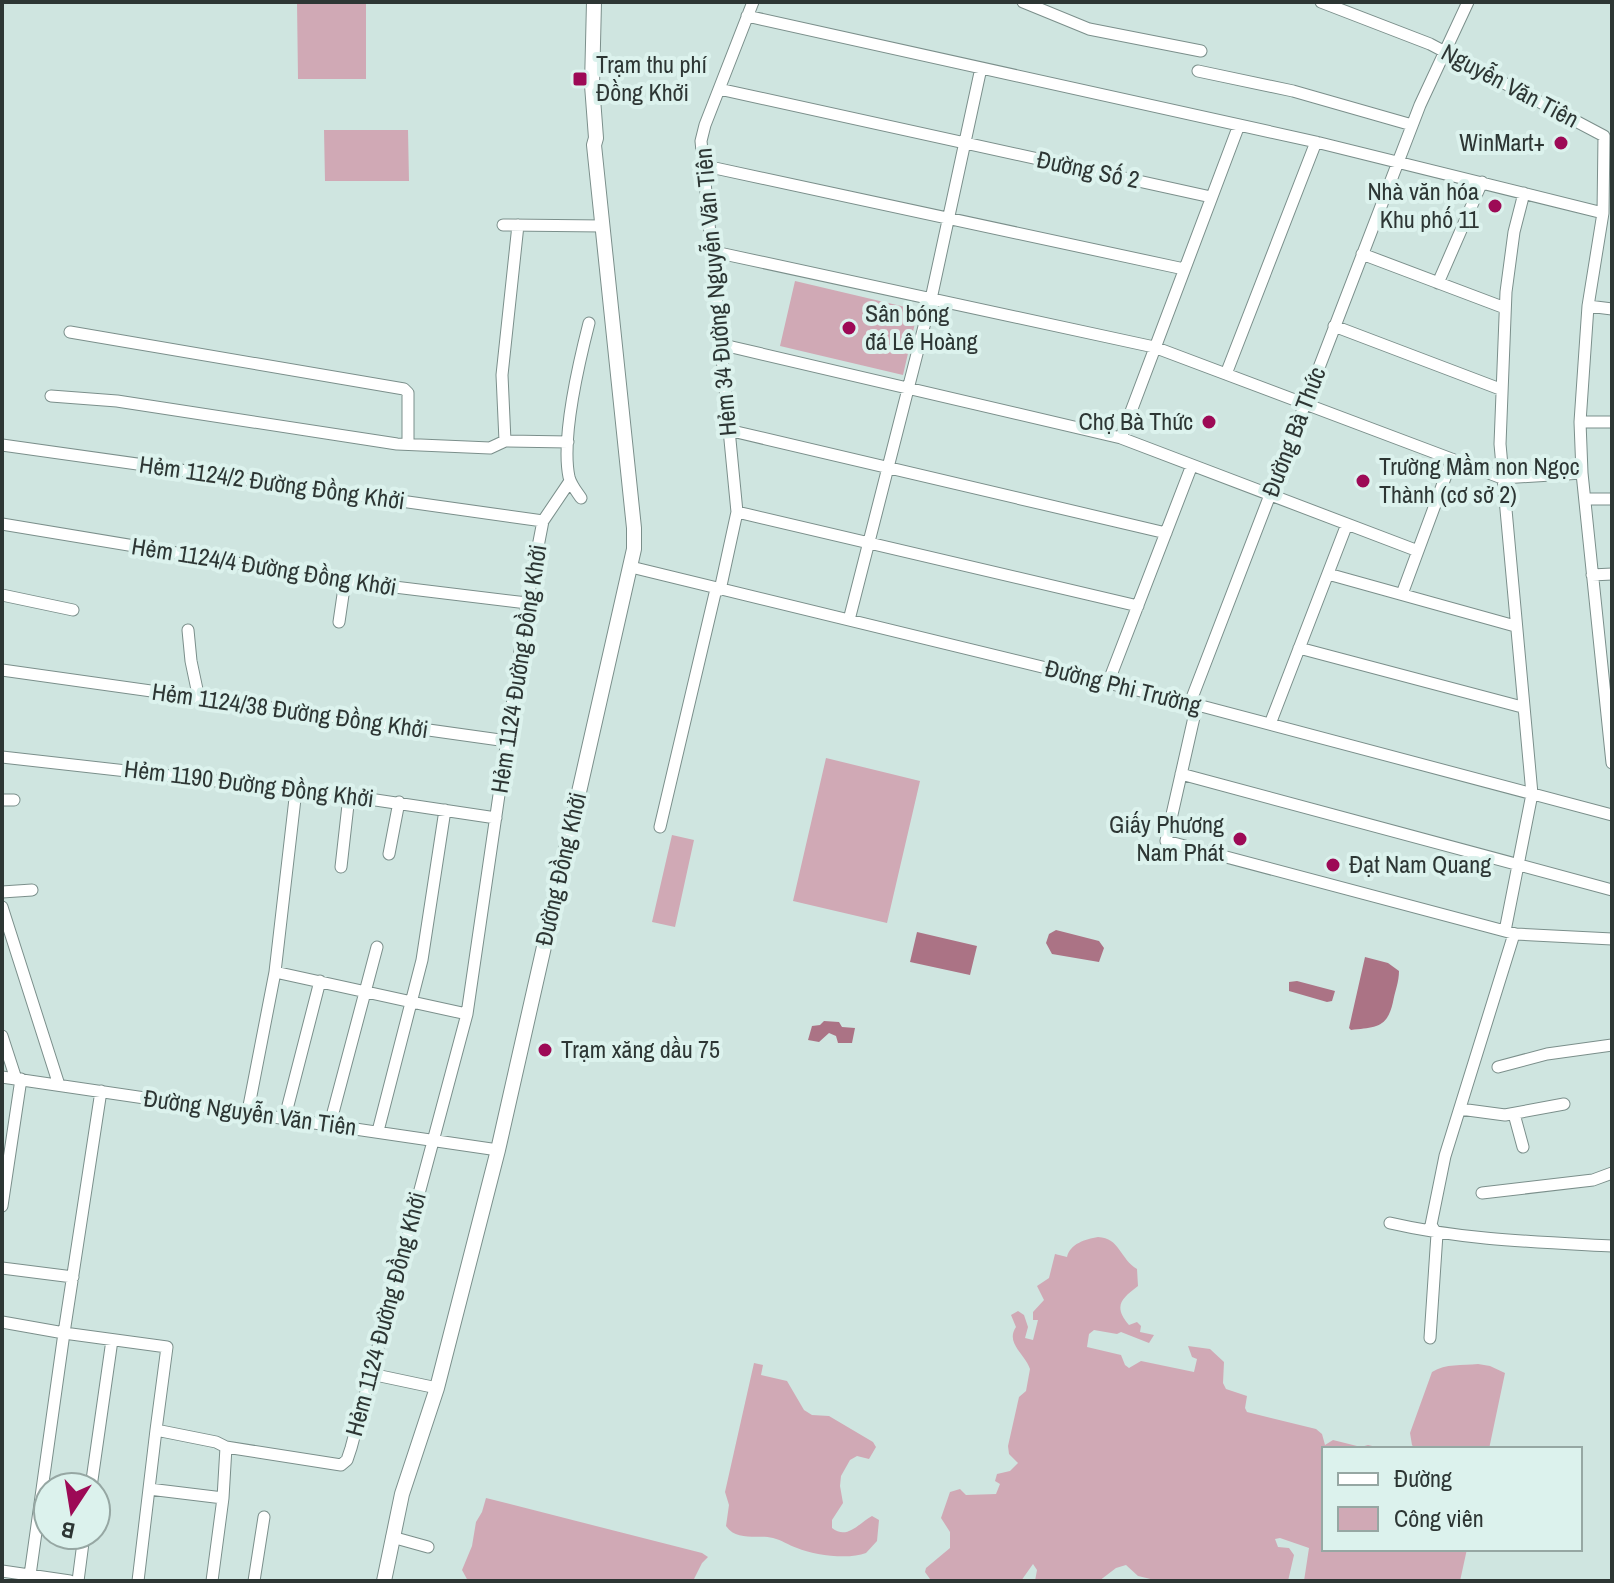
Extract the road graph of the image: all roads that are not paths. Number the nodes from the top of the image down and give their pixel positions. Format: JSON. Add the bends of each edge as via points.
{"nodes":[{"id":1,"x":586,"y":2,"type":"edge"},
{"id":2,"x":594,"y":2,"type":"edge"},
{"id":3,"x":753,"y":2,"type":"edge"},
{"id":4,"x":1023,"y":2,"type":"edge"},
{"id":5,"x":1321,"y":2,"type":"edge"},
{"id":6,"x":1468,"y":2,"type":"edge"},
{"id":7,"x":1352,"y":7,"type":"edge"},
{"id":8,"x":747,"y":16,"type":"junction"},
{"id":9,"x":1201,"y":51,"type":"dead end"},
{"id":10,"x":1443,"y":51,"type":"junction"},
{"id":11,"x":981,"y":68,"type":"junction"},
{"id":12,"x":1198,"y":71,"type":"dead end"},
{"id":13,"x":719,"y":89,"type":"junction"},
{"id":14,"x":1239,"y":125,"type":"junction"},
{"id":15,"x":1412,"y":125,"type":"junction"},
{"id":16,"x":1608,"y":132,"type":"edge"},
{"id":17,"x":1316,"y":142,"type":"junction"},
{"id":18,"x":965,"y":143,"type":"junction"},
{"id":19,"x":594,"y":145,"type":"junction"},
{"id":20,"x":1398,"y":162,"type":"junction"},
{"id":21,"x":701,"y":165,"type":"junction"},
{"id":22,"x":1482,"y":182,"type":"junction"},
{"id":23,"x":1524,"y":193,"type":"junction"},
{"id":24,"x":1608,"y":193,"type":"edge"},
{"id":25,"x":1211,"y":197,"type":"junction"},
{"id":26,"x":1603,"y":213,"type":"junction"},
{"id":27,"x":948,"y":218,"type":"junction"},
{"id":28,"x":503,"y":225,"type":"dead end"},
{"id":29,"x":518,"y":225,"type":"junction"},
{"id":30,"x":603,"y":226,"type":"junction"},
{"id":31,"x":710,"y":251,"type":"junction"},
{"id":32,"x":1362,"y":254,"type":"junction"},
{"id":33,"x":1184,"y":269,"type":"junction"},
{"id":34,"x":1438,"y":283,"type":"junction"},
{"id":35,"x":931,"y":299,"type":"junction"},
{"id":36,"x":1588,"y":306,"type":"junction"},
{"id":37,"x":1505,"y":308,"type":"junction"},
{"id":38,"x":1612,"y":309,"type":"edge"},
{"id":39,"x":589,"y":323,"type":"dead end"},
{"id":40,"x":1334,"y":326,"type":"junction"},
{"id":41,"x":70,"y":332,"type":"dead end"},
{"id":42,"x":719,"y":344,"type":"junction"},
{"id":43,"x":1154,"y":347,"type":"junction"},
{"id":44,"x":1226,"y":374,"type":"junction"},
{"id":45,"x":908,"y":388,"type":"junction"},
{"id":46,"x":1500,"y":389,"type":"junction"},
{"id":47,"x":51,"y":396,"type":"dead end"},
{"id":48,"x":1305,"y":403,"type":"junction"},
{"id":49,"x":1580,"y":422,"type":"junction"},
{"id":50,"x":1612,"y":422,"type":"edge"},
{"id":51,"x":728,"y":430,"type":"junction"},
{"id":52,"x":1121,"y":438,"type":"junction"},
{"id":53,"x":505,"y":441,"type":"junction"},
{"id":54,"x":568,"y":442,"type":"junction"},
{"id":55,"x":408,"y":443,"type":"junction"},
{"id":56,"x":2,"y":445,"type":"edge"},
{"id":57,"x":1452,"y":459,"type":"junction"},
{"id":58,"x":1192,"y":465,"type":"junction"},
{"id":59,"x":888,"y":468,"type":"junction"},
{"id":60,"x":1582,"y":473,"type":"junction"},
{"id":61,"x":1502,"y":478,"type":"junction"},
{"id":62,"x":570,"y":481,"type":"junction"},
{"id":63,"x":1270,"y":494,"type":"junction"},
{"id":64,"x":581,"y":498,"type":"dead end"},
{"id":65,"x":1585,"y":499,"type":"junction"},
{"id":66,"x":1612,"y":499,"type":"edge"},
{"id":67,"x":737,"y":512,"type":"junction"},
{"id":68,"x":543,"y":521,"type":"junction"},
{"id":69,"x":2,"y":524,"type":"edge"},
{"id":70,"x":1347,"y":524,"type":"junction"},
{"id":71,"x":1166,"y":533,"type":"junction"},
{"id":72,"x":869,"y":543,"type":"junction"},
{"id":73,"x":1418,"y":551,"type":"junction"},
{"id":74,"x":631,"y":567,"type":"junction"},
{"id":75,"x":1328,"y":574,"type":"junction"},
{"id":76,"x":1612,"y":574,"type":"edge"},
{"id":77,"x":1592,"y":575,"type":"junction"},
{"id":78,"x":345,"y":581,"type":"junction"},
{"id":79,"x":718,"y":590,"type":"junction"},
{"id":80,"x":1402,"y":594,"type":"junction"},
{"id":81,"x":2,"y":595,"type":"edge"},
{"id":82,"x":527,"y":603,"type":"junction"},
{"id":83,"x":1138,"y":606,"type":"junction"},
{"id":84,"x":73,"y":610,"type":"dead end"},
{"id":85,"x":849,"y":620,"type":"junction"},
{"id":86,"x":339,"y":622,"type":"dead end"},
{"id":87,"x":1515,"y":626,"type":"junction"},
{"id":88,"x":1612,"y":629,"type":"edge"},
{"id":89,"x":188,"y":630,"type":"dead end"},
{"id":90,"x":1598,"y":630,"type":"junction"},
{"id":91,"x":1299,"y":648,"type":"junction"},
{"id":92,"x":2,"y":670,"type":"edge"},
{"id":93,"x":1607,"y":682,"type":"edge"},
{"id":94,"x":1108,"y":683,"type":"junction"},
{"id":95,"x":199,"y":699,"type":"junction"},
{"id":96,"x":1193,"y":704,"type":"junction"},
{"id":97,"x":1522,"y":707,"type":"junction"},
{"id":98,"x":1270,"y":724,"type":"junction"},
{"id":99,"x":1610,"y":736,"type":"edge"},
{"id":100,"x":507,"y":741,"type":"junction"},
{"id":101,"x":2,"y":757,"type":"edge"},
{"id":102,"x":1612,"y":763,"type":"edge"},
{"id":103,"x":1181,"y":774,"type":"junction"},
{"id":104,"x":296,"y":790,"type":"junction"},
{"id":105,"x":1532,"y":794,"type":"junction"},
{"id":106,"x":349,"y":796,"type":"junction"},
{"id":107,"x":399,"y":802,"type":"junction"},
{"id":108,"x":445,"y":810,"type":"junction"},
{"id":109,"x":1612,"y":815,"type":"edge"},
{"id":110,"x":496,"y":818,"type":"junction"},
{"id":111,"x":660,"y":827,"type":"dead end"},
{"id":112,"x":389,"y":854,"type":"dead end"},
{"id":113,"x":1518,"y":865,"type":"junction"},
{"id":114,"x":341,"y":867,"type":"dead end"},
{"id":115,"x":32,"y":890,"type":"dead end"},
{"id":116,"x":1612,"y":890,"type":"edge"},
{"id":117,"x":2,"y":892,"type":"edge"},
{"id":118,"x":2,"y":907,"type":"edge"},
{"id":119,"x":1509,"y":933,"type":"junction"},
{"id":120,"x":1612,"y":939,"type":"edge"},
{"id":121,"x":377,"y":947,"type":"dead end"},
{"id":122,"x":275,"y":972,"type":"junction"},
{"id":123,"x":320,"y":981,"type":"junction"},
{"id":124,"x":367,"y":990,"type":"junction"},
{"id":125,"x":412,"y":1000,"type":"junction"},
{"id":126,"x":467,"y":1014,"type":"junction"},
{"id":127,"x":2,"y":1036,"type":"edge"},
{"id":128,"x":1612,"y":1045,"type":"edge"},
{"id":129,"x":1498,"y":1067,"type":"dead end"},
{"id":130,"x":2,"y":1077,"type":"edge"},
{"id":131,"x":18,"y":1079,"type":"junction"},
{"id":132,"x":59,"y":1085,"type":"junction"},
{"id":133,"x":101,"y":1091,"type":"junction"},
{"id":134,"x":1564,"y":1104,"type":"dead end"},
{"id":135,"x":1460,"y":1109,"type":"junction"},
{"id":136,"x":248,"y":1111,"type":"junction"},
{"id":137,"x":1514,"y":1114,"type":"junction"},
{"id":138,"x":285,"y":1117,"type":"junction"},
{"id":139,"x":330,"y":1124,"type":"junction"},
{"id":140,"x":378,"y":1131,"type":"junction"},
{"id":141,"x":432,"y":1140,"type":"junction"},
{"id":142,"x":1523,"y":1147,"type":"dead end"},
{"id":143,"x":498,"y":1150,"type":"junction"},
{"id":144,"x":1612,"y":1173,"type":"edge"},
{"id":145,"x":1482,"y":1193,"type":"dead end"},
{"id":146,"x":2,"y":1206,"type":"edge"},
{"id":147,"x":1390,"y":1223,"type":"dead end"},
{"id":148,"x":1437,"y":1234,"type":"junction"},
{"id":149,"x":1612,"y":1246,"type":"edge"},
{"id":150,"x":2,"y":1268,"type":"edge"},
{"id":151,"x":73,"y":1277,"type":"junction"},
{"id":152,"x":2,"y":1322,"type":"edge"},
{"id":153,"x":64,"y":1333,"type":"junction"},
{"id":154,"x":1430,"y":1338,"type":"dead end"},
{"id":155,"x":112,"y":1340,"type":"junction"},
{"id":156,"x":371,"y":1374,"type":"junction"},
{"id":157,"x":437,"y":1388,"type":"junction"},
{"id":158,"x":156,"y":1430,"type":"junction"},
{"id":159,"x":226,"y":1447,"type":"junction"},
{"id":160,"x":93,"y":1471,"type":"edge"},
{"id":161,"x":149,"y":1489,"type":"junction"},
{"id":162,"x":223,"y":1498,"type":"junction"},
{"id":163,"x":264,"y":1517,"type":"dead end"},
{"id":164,"x":392,"y":1537,"type":"junction"},
{"id":165,"x":428,"y":1547,"type":"dead end"},
{"id":166,"x":82,"y":1551,"type":"edge"},
{"id":167,"x":2,"y":1571,"type":"edge"},
{"id":168,"x":32,"y":1577,"type":"edge"},
{"id":169,"x":70,"y":1581,"type":"edge"},
{"id":170,"x":78,"y":1581,"type":"edge"},
{"id":171,"x":138,"y":1581,"type":"edge"},
{"id":172,"x":212,"y":1581,"type":"edge"},
{"id":173,"x":254,"y":1581,"type":"edge"},
{"id":174,"x":384,"y":1581,"type":"edge"}],
"edges":[{"from":1,"to":19,"type":"main road","name":"Đường Đồng Khởi","via":[[585,97]]},
{"from":2,"to":19,"type":"main road","name":"Đường Đồng Khởi"},
{"from":3,"to":8,"type":"street","name":"Hẻm 34 Đường Nguyễn Văn Tiên"},
{"from":4,"to":9,"type":"street","via":[[1089,29]]},
{"from":5,"to":7,"type":"street","name":"Nguyễn Văn Tiên"},
{"from":6,"to":10,"type":"street","name":"Đường Bà Thức"},
{"from":7,"to":10,"type":"street","name":"Nguyễn Văn Tiên"},
{"from":8,"to":11,"type":"street"},
{"from":8,"to":13,"type":"street","name":"Hẻm 34 Đường Nguyễn Văn Tiên"},
{"from":10,"to":15,"type":"street","name":"Đường Bà Thức"},
{"from":10,"to":16,"type":"street","name":"Nguyễn Văn Tiên"},
{"from":11,"to":14,"type":"street"},
{"from":11,"to":18,"type":"street"},
{"from":12,"to":15,"type":"street"},
{"from":13,"to":18,"type":"street","name":"Đường Số 2"},
{"from":13,"to":21,"type":"street","name":"Hẻm 34 Đường Nguyễn Văn Tiên","via":[[701,136]]},
{"from":14,"to":17,"type":"street"},
{"from":14,"to":25,"type":"street"},
{"from":15,"to":20,"type":"street","name":"Đường Bà Thức"},
{"from":16,"to":24,"type":"street","name":"Nguyễn Văn Tiên"},
{"from":17,"to":20,"type":"street"},
{"from":17,"to":44,"type":"street"},
{"from":18,"to":25,"type":"street","name":"Đường Số 2"},
{"from":18,"to":27,"type":"street"},
{"from":19,"to":30,"type":"main road","name":"Đường Đồng Khởi"},
{"from":20,"to":22,"type":"street"},
{"from":20,"to":32,"type":"street","name":"Đường Bà Thức"},
{"from":21,"to":27,"type":"street"},
{"from":21,"to":31,"type":"street","name":"Hẻm 34 Đường Nguyễn Văn Tiên"},
{"from":22,"to":23,"type":"street"},
{"from":22,"to":34,"type":"street"},
{"from":23,"to":26,"type":"street"},
{"from":23,"to":37,"type":"street"},
{"from":24,"to":26,"type":"street","name":"Nguyễn Văn Tiên"},
{"from":25,"to":33,"type":"street"},
{"from":26,"to":36,"type":"street","name":"Nguyễn Văn Tiên"},
{"from":27,"to":33,"type":"street"},
{"from":27,"to":35,"type":"street"},
{"from":28,"to":29,"type":"street"},
{"from":29,"to":30,"type":"street"},
{"from":29,"to":53,"type":"street","via":[[502,375]]},
{"from":30,"to":74,"type":"main road","name":"Đường Đồng Khởi","via":[[634,528]]},
{"from":31,"to":35,"type":"street"},
{"from":31,"to":42,"type":"street","name":"Hẻm 34 Đường Nguyễn Văn Tiên"},
{"from":32,"to":34,"type":"street"},
{"from":32,"to":40,"type":"street","name":"Đường Bà Thức"},
{"from":33,"to":43,"type":"street"},
{"from":34,"to":37,"type":"street"},
{"from":35,"to":43,"type":"street"},
{"from":35,"to":45,"type":"street"},
{"from":36,"to":38,"type":"street"},
{"from":36,"to":49,"type":"street","name":"Nguyễn Văn Tiên"},
{"from":37,"to":46,"type":"street"},
{"from":39,"to":54,"type":"street"},
{"from":40,"to":46,"type":"street"},
{"from":40,"to":48,"type":"street","name":"Đường Bà Thức"},
{"from":41,"to":55,"type":"street","via":[[404,389]]},
{"from":42,"to":45,"type":"street"},
{"from":42,"to":51,"type":"street","name":"Hẻm 34 Đường Nguyễn Văn Tiên"},
{"from":43,"to":44,"type":"street"},
{"from":43,"to":52,"type":"street"},
{"from":44,"to":48,"type":"street"},
{"from":45,"to":52,"type":"street"},
{"from":45,"to":59,"type":"street"},
{"from":46,"to":61,"type":"street"},
{"from":47,"to":55,"type":"street","via":[[117,401],[362,441]]},
{"from":48,"to":57,"type":"street"},
{"from":48,"to":63,"type":"street","name":"Đường Bà Thức"},
{"from":49,"to":50,"type":"street"},
{"from":49,"to":60,"type":"street","name":"Nguyễn Văn Tiên"},
{"from":51,"to":59,"type":"street"},
{"from":51,"to":67,"type":"street","name":"Hẻm 34 Đường Nguyễn Văn Tiên"},
{"from":52,"to":58,"type":"street"},
{"from":53,"to":54,"type":"street"},
{"from":53,"to":55,"type":"street","via":[[490,448]]},
{"from":54,"to":62,"type":"street"},
{"from":56,"to":68,"type":"street","name":"Hẻm 1124/2 Đường Đồng Khởi"},
{"from":57,"to":61,"type":"street"},
{"from":57,"to":73,"type":"street"},
{"from":58,"to":63,"type":"street"},
{"from":58,"to":71,"type":"street"},
{"from":59,"to":71,"type":"street"},
{"from":59,"to":72,"type":"street"},
{"from":60,"to":61,"type":"street"},
{"from":60,"to":65,"type":"street","name":"Nguyễn Văn Tiên"},
{"from":61,"to":87,"type":"street"},
{"from":62,"to":64,"type":"street"},
{"from":62,"to":68,"type":"street","name":"Hẻm 1124 Đường Đồng Khởi"},
{"from":63,"to":70,"type":"street"},
{"from":63,"to":96,"type":"street","name":"Đường Bà Thức"},
{"from":65,"to":66,"type":"street"},
{"from":65,"to":77,"type":"street","name":"Nguyễn Văn Tiên"},
{"from":67,"to":72,"type":"street"},
{"from":67,"to":79,"type":"street","name":"Hẻm 34 Đường Nguyễn Văn Tiên"},
{"from":68,"to":82,"type":"street","name":"Hẻm 1124 Đường Đồng Khởi"},
{"from":69,"to":78,"type":"street","name":"Hẻm 1124/4 Đường Đồng Khởi"},
{"from":70,"to":73,"type":"street"},
{"from":70,"to":75,"type":"street"},
{"from":71,"to":83,"type":"street"},
{"from":72,"to":83,"type":"street"},
{"from":72,"to":85,"type":"street"},
{"from":73,"to":80,"type":"street"},
{"from":74,"to":79,"type":"street","name":"Đường Phi Trường"},
{"from":74,"to":143,"type":"main road","name":"Đường Đồng Khởi"},
{"from":75,"to":80,"type":"street"},
{"from":75,"to":91,"type":"street"},
{"from":76,"to":77,"type":"street"},
{"from":77,"to":90,"type":"street","name":"Nguyễn Văn Tiên"},
{"from":78,"to":82,"type":"street","name":"Hẻm 1124/4 Đường Đồng Khởi"},
{"from":78,"to":86,"type":"street"},
{"from":79,"to":85,"type":"street","name":"Đường Phi Trường"},
{"from":79,"to":111,"type":"street","name":"Hẻm 34 Đường Nguyễn Văn Tiên"},
{"from":80,"to":87,"type":"street"},
{"from":81,"to":84,"type":"street"},
{"from":82,"to":100,"type":"street","name":"Hẻm 1124 Đường Đồng Khởi"},
{"from":83,"to":94,"type":"street"},
{"from":85,"to":94,"type":"street","name":"Đường Phi Trường"},
{"from":87,"to":97,"type":"street"},
{"from":88,"to":90,"type":"street"},
{"from":89,"to":95,"type":"street"},
{"from":90,"to":93,"type":"street","name":"Nguyễn Văn Tiên"},
{"from":91,"to":97,"type":"street"},
{"from":91,"to":98,"type":"street"},
{"from":92,"to":95,"type":"street","name":"Hẻm 1124/38 Đường Đồng Khởi"},
{"from":93,"to":99,"type":"street","name":"Nguyễn Văn Tiên"},
{"from":94,"to":96,"type":"street","name":"Đường Phi Trường"},
{"from":95,"to":100,"type":"street","name":"Hẻm 1124/38 Đường Đồng Khởi"},
{"from":96,"to":98,"type":"street","name":"Đường Phi Trường"},
{"from":96,"to":103,"type":"street","name":"Đường Bà Thức"},
{"from":97,"to":105,"type":"street"},
{"from":98,"to":105,"type":"street","name":"Đường Phi Trường"},
{"from":99,"to":102,"type":"street","name":"Nguyễn Văn Tiên"},
{"from":100,"to":110,"type":"street","name":"Hẻm 1124 Đường Đồng Khởi"},
{"from":101,"to":104,"type":"street","name":"Hẻm 1190 Đường Đồng Khởi"},
{"from":103,"to":113,"type":"street"},
{"from":103,"to":119,"type":"street","name":"Đường Bà Thức","via":[[1166,841]]},
{"from":104,"to":106,"type":"street","name":"Hẻm 1190 Đường Đồng Khởi"},
{"from":104,"to":122,"type":"street"},
{"from":105,"to":109,"type":"street","name":"Đường Phi Trường"},
{"from":105,"to":113,"type":"street"},
{"from":106,"to":107,"type":"street","name":"Hẻm 1190 Đường Đồng Khởi"},
{"from":106,"to":114,"type":"street"},
{"from":107,"to":108,"type":"street","name":"Hẻm 1190 Đường Đồng Khởi"},
{"from":107,"to":112,"type":"street"},
{"from":108,"to":110,"type":"street","name":"Hẻm 1190 Đường Đồng Khởi"},
{"from":108,"to":125,"type":"street"},
{"from":110,"to":126,"type":"street","name":"Hẻm 1124 Đường Đồng Khởi"},
{"from":113,"to":116,"type":"street"},
{"from":113,"to":119,"type":"street"},
{"from":115,"to":117,"type":"street"},
{"from":118,"to":132,"type":"street"},
{"from":119,"to":120,"type":"street"},
{"from":119,"to":135,"type":"street"},
{"from":121,"to":124,"type":"street"},
{"from":122,"to":123,"type":"street"},
{"from":122,"to":136,"type":"street"},
{"from":123,"to":124,"type":"street"},
{"from":123,"to":138,"type":"street"},
{"from":124,"to":125,"type":"street"},
{"from":124,"to":139,"type":"street"},
{"from":125,"to":126,"type":"street"},
{"from":125,"to":140,"type":"street"},
{"from":126,"to":141,"type":"street","name":"Hẻm 1124 Đường Đồng Khởi"},
{"from":127,"to":131,"type":"street"},
{"from":128,"to":129,"type":"street"},
{"from":130,"to":131,"type":"street","name":"Đường Nguyễn Văn Tiên"},
{"from":131,"to":132,"type":"street","name":"Đường Nguyễn Văn Tiên"},
{"from":131,"to":146,"type":"street"},
{"from":132,"to":133,"type":"street","name":"Đường Nguyễn Văn Tiên"},
{"from":133,"to":136,"type":"street","name":"Đường Nguyễn Văn Tiên"},
{"from":133,"to":151,"type":"street"},
{"from":134,"to":137,"type":"street"},
{"from":135,"to":137,"type":"street"},
{"from":135,"to":148,"type":"street","via":[[1439,1180],[1431,1225]]},
{"from":136,"to":138,"type":"street","name":"Đường Nguyễn Văn Tiên"},
{"from":137,"to":142,"type":"street"},
{"from":138,"to":139,"type":"street","name":"Đường Nguyễn Văn Tiên"},
{"from":139,"to":140,"type":"street","name":"Đường Nguyễn Văn Tiên"},
{"from":140,"to":141,"type":"street","name":"Đường Nguyễn Văn Tiên"},
{"from":141,"to":143,"type":"street","name":"Đường Nguyễn Văn Tiên"},
{"from":141,"to":156,"type":"street","name":"Hẻm 1124 Đường Đồng Khởi"},
{"from":143,"to":157,"type":"main road","name":"Đường Đồng Khởi"},
{"from":144,"to":145,"type":"street","via":[[1593,1180]]},
{"from":147,"to":148,"type":"street"},
{"from":148,"to":149,"type":"street"},
{"from":148,"to":154,"type":"street"},
{"from":150,"to":151,"type":"street"},
{"from":151,"to":153,"type":"street"},
{"from":152,"to":153,"type":"street"},
{"from":153,"to":155,"type":"street"},
{"from":153,"to":168,"type":"street"},
{"from":155,"to":158,"type":"street","via":[[167,1347]]},
{"from":155,"to":160,"type":"street"},
{"from":156,"to":157,"type":"street"},
{"from":156,"to":159,"type":"street","name":"Hẻm 1124 Đường Đồng Khởi","via":[[351,1448],[341,1465]]},
{"from":157,"to":164,"type":"main road","name":"Đường Đồng Khởi"},
{"from":158,"to":159,"type":"street"},
{"from":158,"to":161,"type":"street"},
{"from":159,"to":162,"type":"street"},
{"from":161,"to":162,"type":"street"},
{"from":161,"to":171,"type":"street"},
{"from":162,"to":172,"type":"street"},
{"from":163,"to":173,"type":"street"},
{"from":164,"to":165,"type":"street"},
{"from":164,"to":174,"type":"main road","name":"Đường Đồng Khởi"},
{"from":166,"to":170,"type":"street"},
{"from":167,"to":168,"type":"street"},
{"from":168,"to":169,"type":"street"}]}
